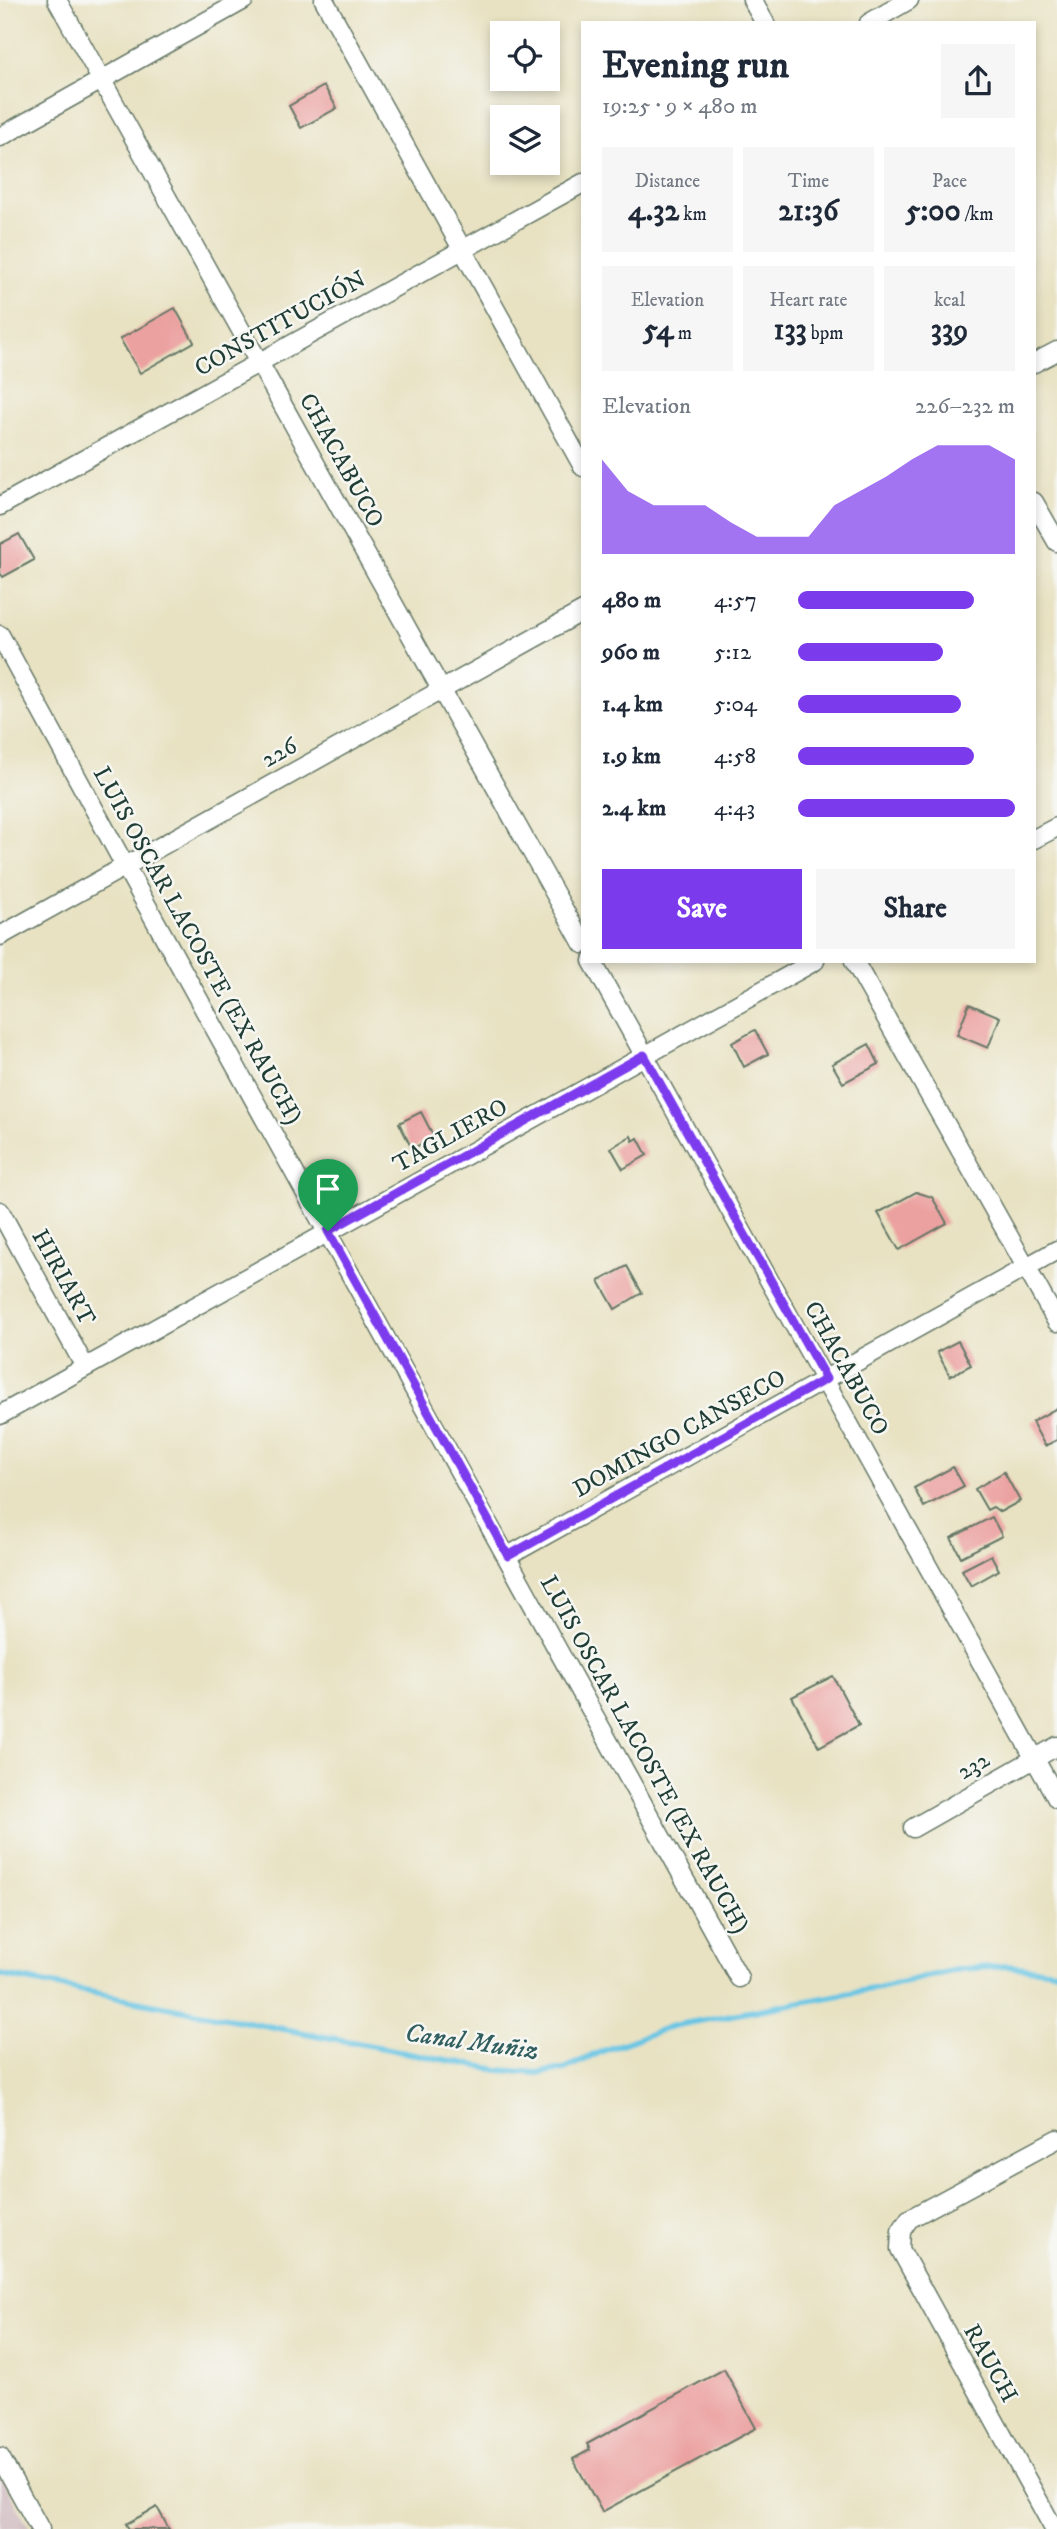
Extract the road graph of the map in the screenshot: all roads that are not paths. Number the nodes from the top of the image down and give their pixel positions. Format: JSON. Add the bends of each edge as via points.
{"nodes":[{"id":1,"x":57,"y":0,"type":"edge"},
{"id":2,"x":244,"y":0,"type":"edge"},
{"id":3,"x":324,"y":0,"type":"edge"},
{"id":4,"x":752,"y":0,"type":"edge"},
{"id":5,"x":909,"y":0,"type":"edge"},
{"id":6,"x":764,"y":21,"type":"edge"},
{"id":7,"x":872,"y":21,"type":"edge"},
{"id":8,"x":102,"y":80,"type":"junction"},
{"id":9,"x":0,"y":137,"type":"edge"},
{"id":10,"x":581,"y":184,"type":"edge"},
{"id":11,"x":464,"y":249,"type":"junction"},
{"id":12,"x":1057,"y":351,"type":"edge"},
{"id":13,"x":1036,"y":362,"type":"edge"},
{"id":14,"x":260,"y":363,"type":"junction"},
{"id":15,"x":581,"y":463,"type":"edge"},
{"id":16,"x":1036,"y":505,"type":"edge"},
{"id":17,"x":0,"y":506,"type":"edge"},
{"id":18,"x":1057,"y":542,"type":"edge"},
{"id":19,"x":581,"y":612,"type":"edge"},
{"id":20,"x":0,"y":635,"type":"edge"},
{"id":21,"x":442,"y":690,"type":"junction"},
{"id":22,"x":1057,"y":827,"type":"edge"},
{"id":23,"x":1036,"y":838,"type":"edge"},
{"id":24,"x":125,"y":866,"type":"junction"},
{"id":25,"x":0,"y":936,"type":"edge"},
{"id":26,"x":581,"y":940,"type":"edge"},
{"id":27,"x":593,"y":963,"type":"edge"},
{"id":28,"x":811,"y":963,"type":"edge"},
{"id":29,"x":855,"y":963,"type":"edge"},
{"id":30,"x":644,"y":1055,"type":"junction"},
{"id":31,"x":0,"y":1211,"type":"edge"},
{"id":32,"x":328,"y":1231,"type":"junction"},
{"id":33,"x":1057,"y":1250,"type":"edge"},
{"id":34,"x":1026,"y":1268,"type":"junction"},
{"id":35,"x":1057,"y":1322,"type":"edge"},
{"id":36,"x":85,"y":1367,"type":"junction"},
{"id":37,"x":826,"y":1379,"type":"junction"},
{"id":38,"x":0,"y":1415,"type":"edge"},
{"id":39,"x":508,"y":1556,"type":"junction"},
{"id":40,"x":1057,"y":1746,"type":"edge"},
{"id":41,"x":1034,"y":1758,"type":"junction"},
{"id":42,"x":1057,"y":1799,"type":"edge"},
{"id":43,"x":913,"y":1828,"type":"dead end"},
{"id":44,"x":739,"y":1978,"type":"dead end"},
{"id":45,"x":1057,"y":2139,"type":"edge"},
{"id":46,"x":0,"y":2457,"type":"edge"},
{"id":47,"x":40,"y":2529,"type":"edge"},
{"id":48,"x":1054,"y":2529,"type":"edge"}],
"edges":[{"from":1,"to":8,"type":"street","name":"CHACABUCO"},
{"from":2,"to":8,"type":"street"},
{"from":3,"to":11,"type":"street"},
{"from":4,"to":6,"type":"street"},
{"from":5,"to":7,"type":"street"},
{"from":8,"to":9,"type":"street"},
{"from":8,"to":14,"type":"street","name":"CHACABUCO"},
{"from":10,"to":11,"type":"street","name":"CONSTITUCIÓN"},
{"from":11,"to":14,"type":"street","name":"CONSTITUCIÓN"},
{"from":11,"to":15,"type":"street"},
{"from":12,"to":13,"type":"street"},
{"from":14,"to":17,"type":"street","name":"CONSTITUCIÓN"},
{"from":14,"to":21,"type":"street","name":"CHACABUCO"},
{"from":16,"to":18,"type":"street"},
{"from":19,"to":21,"type":"street","name":"226"},
{"from":20,"to":24,"type":"street","name":"LUIS OSCAR LACOSTE (EX RAUCH)"},
{"from":21,"to":24,"type":"street","name":"226"},
{"from":21,"to":26,"type":"street","name":"CHACABUCO"},
{"from":22,"to":23,"type":"street"},
{"from":24,"to":25,"type":"street","name":"226"},
{"from":24,"to":32,"type":"street","name":"LUIS OSCAR LACOSTE (EX RAUCH)"},
{"from":27,"to":30,"type":"street","name":"CHACABUCO"},
{"from":28,"to":30,"type":"street","name":"TAGLIERO"},
{"from":29,"to":34,"type":"street"},
{"from":30,"to":32,"type":"street","name":"TAGLIERO"},
{"from":30,"to":37,"type":"street","name":"CHACABUCO"},
{"from":31,"to":36,"type":"street","name":"HIRIART"},
{"from":32,"to":36,"type":"street","name":"TAGLIERO"},
{"from":32,"to":39,"type":"street","name":"LUIS OSCAR LACOSTE (EX RAUCH)"},
{"from":33,"to":34,"type":"street","name":"DOMINGO CANSECO"},
{"from":34,"to":35,"type":"street"},
{"from":34,"to":37,"type":"street","name":"DOMINGO CANSECO"},
{"from":36,"to":38,"type":"street","name":"TAGLIERO"},
{"from":37,"to":39,"type":"street","name":"DOMINGO CANSECO"},
{"from":37,"to":41,"type":"street","name":"CHACABUCO"},
{"from":39,"to":44,"type":"street","name":"LUIS OSCAR LACOSTE (EX RAUCH)"},
{"from":40,"to":41,"type":"street","name":"232"},
{"from":41,"to":42,"type":"street","name":"CHACABUCO"},
{"from":41,"to":43,"type":"street","name":"232"},
{"from":45,"to":48,"type":"street","name":"RAUCH","via":[[909,2219],[901,2231],[900,2249]]},
{"from":46,"to":47,"type":"street"}]}
